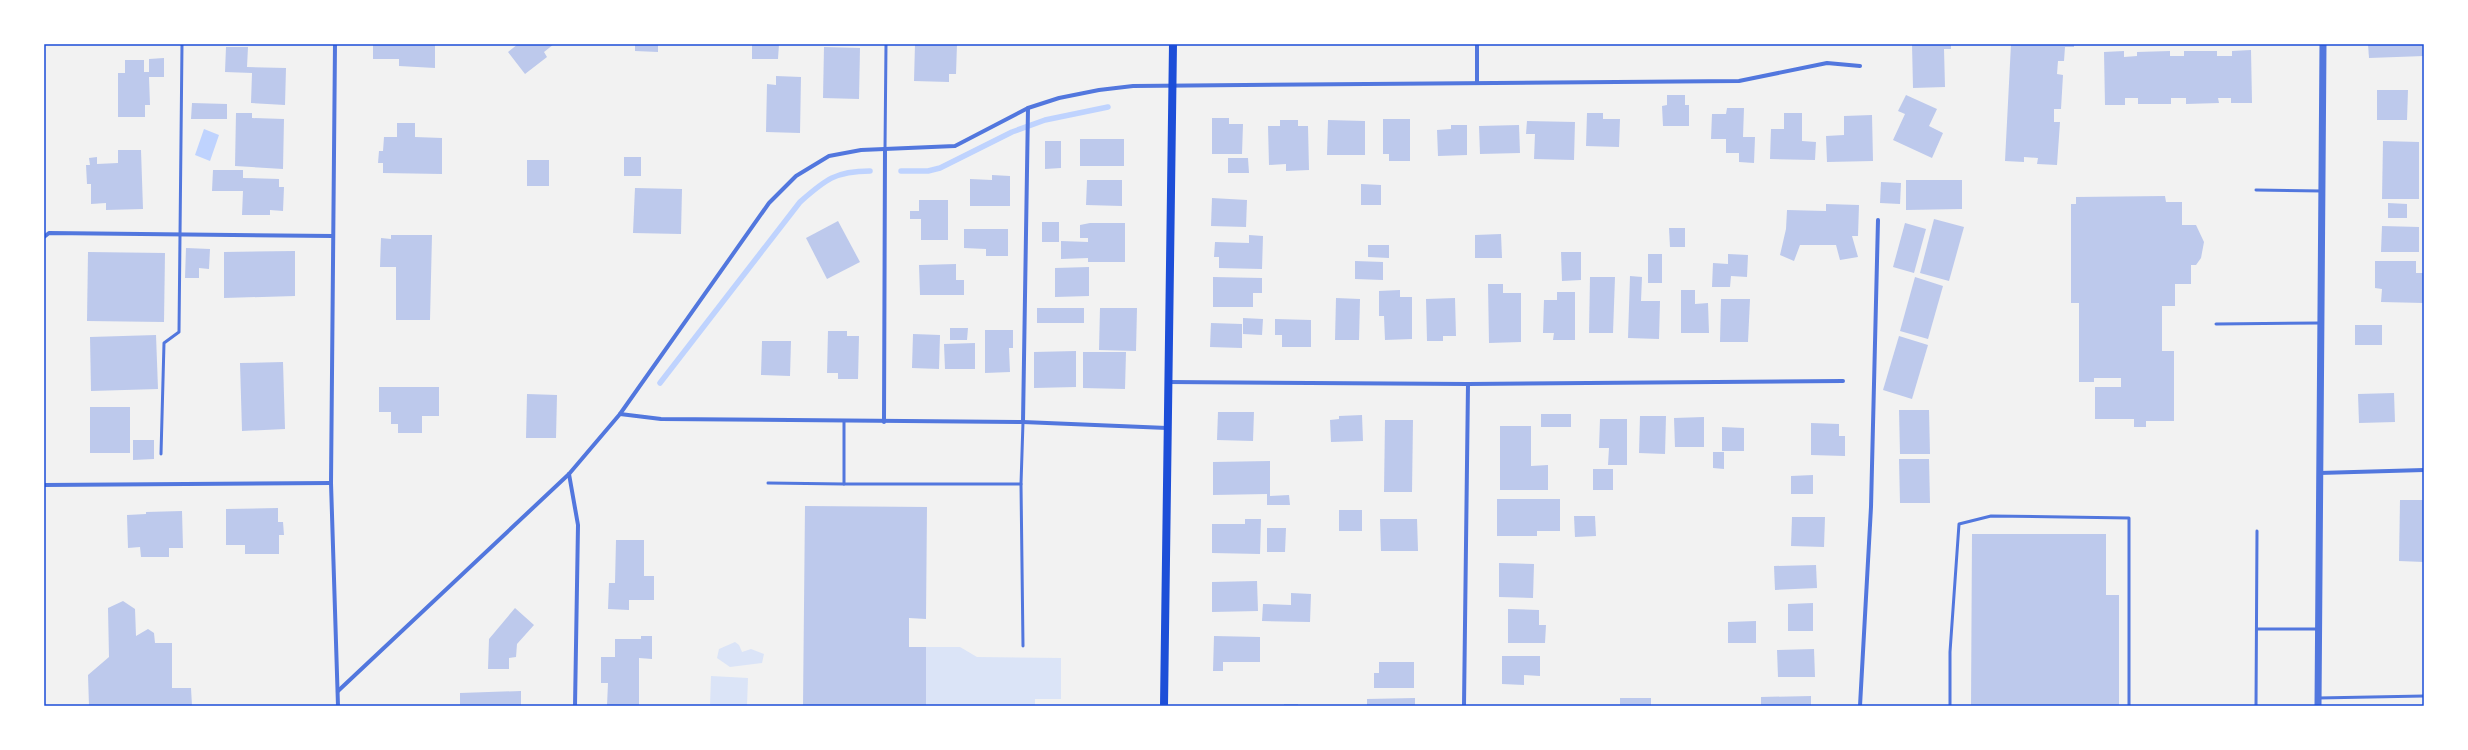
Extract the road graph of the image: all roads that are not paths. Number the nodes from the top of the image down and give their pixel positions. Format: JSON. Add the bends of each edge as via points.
{"nodes":[{"id":1,"x":182,"y":44,"type":"edge"},
{"id":2,"x":335,"y":44,"type":"edge"},
{"id":3,"x":886,"y":44,"type":"edge"},
{"id":4,"x":1173,"y":44,"type":"edge"},
{"id":5,"x":1477,"y":44,"type":"edge"},
{"id":6,"x":2323,"y":44,"type":"edge"},
{"id":7,"x":1860,"y":66,"type":"dead end"},
{"id":8,"x":1477,"y":82,"type":"junction"},
{"id":9,"x":1173,"y":84,"type":"junction"},
{"id":10,"x":1028,"y":108,"type":"junction"},
{"id":11,"x":885,"y":149,"type":"junction"},
{"id":12,"x":2256,"y":190,"type":"dead end"},
{"id":13,"x":2322,"y":191,"type":"junction"},
{"id":14,"x":1878,"y":220,"type":"dead end"},
{"id":15,"x":179,"y":235,"type":"junction"},
{"id":16,"x":334,"y":236,"type":"junction"},
{"id":17,"x":44,"y":237,"type":"edge"},
{"id":18,"x":2321,"y":322,"type":"junction"},
{"id":19,"x":2216,"y":324,"type":"dead end"},
{"id":20,"x":1844,"y":381,"type":"dead end"},
{"id":21,"x":1167,"y":382,"type":"junction"},
{"id":22,"x":1468,"y":384,"type":"junction"},
{"id":23,"x":620,"y":414,"type":"junction"},
{"id":24,"x":844,"y":421,"type":"junction"},
{"id":25,"x":884,"y":422,"type":"junction"},
{"id":26,"x":1023,"y":422,"type":"junction"},
{"id":27,"x":1167,"y":428,"type":"junction"},
{"id":28,"x":161,"y":454,"type":"dead end"},
{"id":29,"x":2424,"y":470,"type":"edge"},
{"id":30,"x":2319,"y":473,"type":"junction"},
{"id":31,"x":569,"y":474,"type":"junction"},
{"id":32,"x":331,"y":483,"type":"junction"},
{"id":33,"x":768,"y":483,"type":"dead end"},
{"id":34,"x":844,"y":484,"type":"junction"},
{"id":35,"x":1021,"y":484,"type":"junction"},
{"id":36,"x":44,"y":485,"type":"edge"},
{"id":37,"x":2257,"y":531,"type":"dead end"},
{"id":38,"x":2257,"y":629,"type":"junction"},
{"id":39,"x":2318,"y":629,"type":"junction"},
{"id":40,"x":1023,"y":646,"type":"dead end"},
{"id":41,"x":338,"y":691,"type":"junction"},
{"id":42,"x":2424,"y":696,"type":"edge"},
{"id":43,"x":2318,"y":698,"type":"junction"},
{"id":44,"x":338,"y":706,"type":"edge"},
{"id":45,"x":575,"y":706,"type":"edge"},
{"id":46,"x":1164,"y":706,"type":"edge"},
{"id":47,"x":1464,"y":706,"type":"edge"},
{"id":48,"x":1860,"y":706,"type":"edge"},
{"id":49,"x":1950,"y":706,"type":"edge"},
{"id":50,"x":2129,"y":706,"type":"edge"},
{"id":51,"x":2256,"y":706,"type":"edge"},
{"id":52,"x":2318,"y":706,"type":"edge"}],
"edges":[{"from":1,"to":15,"type":"lane"},
{"from":2,"to":16,"type":"street"},
{"from":3,"to":11,"type":"lane"},
{"from":4,"to":9,"type":"main road"},
{"from":5,"to":8,"type":"street"},
{"from":6,"to":13,"type":"street"},
{"from":7,"to":8,"type":"street","via":[[1827,63],[1739,82]]},
{"from":8,"to":9,"type":"street"},
{"from":9,"to":10,"type":"street","via":[[1099,90],[1059,98]]},
{"from":9,"to":21,"type":"main road"},
{"from":10,"to":11,"type":"street","via":[[955,146]]},
{"from":10,"to":26,"type":"street"},
{"from":11,"to":23,"type":"street","via":[[829,156],[796,176],[769,203]]},
{"from":11,"to":25,"type":"street"},
{"from":12,"to":13,"type":"lane"},
{"from":13,"to":18,"type":"street"},
{"from":14,"to":48,"type":"street","via":[[1871,507]]},
{"from":15,"to":16,"type":"street"},
{"from":15,"to":17,"type":"street","via":[[49,234]]},
{"from":15,"to":28,"type":"lane","via":[[179,332],[164,343]]},
{"from":16,"to":32,"type":"street"},
{"from":18,"to":19,"type":"lane"},
{"from":18,"to":30,"type":"street"},
{"from":20,"to":22,"type":"street"},
{"from":21,"to":22,"type":"street"},
{"from":21,"to":27,"type":"main road"},
{"from":22,"to":47,"type":"street"},
{"from":23,"to":24,"type":"street","via":[[661,419]]},
{"from":23,"to":31,"type":"street"},
{"from":24,"to":25,"type":"street"},
{"from":24,"to":34,"type":"lane"},
{"from":25,"to":26,"type":"street"},
{"from":26,"to":27,"type":"street"},
{"from":26,"to":35,"type":"lane"},
{"from":27,"to":46,"type":"main road"},
{"from":29,"to":30,"type":"street"},
{"from":30,"to":39,"type":"street"},
{"from":31,"to":41,"type":"street"},
{"from":31,"to":45,"type":"street","via":[[578,525]]},
{"from":32,"to":36,"type":"street"},
{"from":32,"to":41,"type":"street"},
{"from":33,"to":34,"type":"lane"},
{"from":34,"to":35,"type":"lane"},
{"from":35,"to":40,"type":"lane"},
{"from":37,"to":38,"type":"lane"},
{"from":38,"to":39,"type":"lane"},
{"from":38,"to":51,"type":"lane"},
{"from":39,"to":43,"type":"street"},
{"from":41,"to":44,"type":"street"},
{"from":42,"to":43,"type":"lane"},
{"from":43,"to":52,"type":"street"},
{"from":49,"to":50,"type":"lane","via":[[1950,652],[1959,524],[1991,516],[2129,518]]}]}
